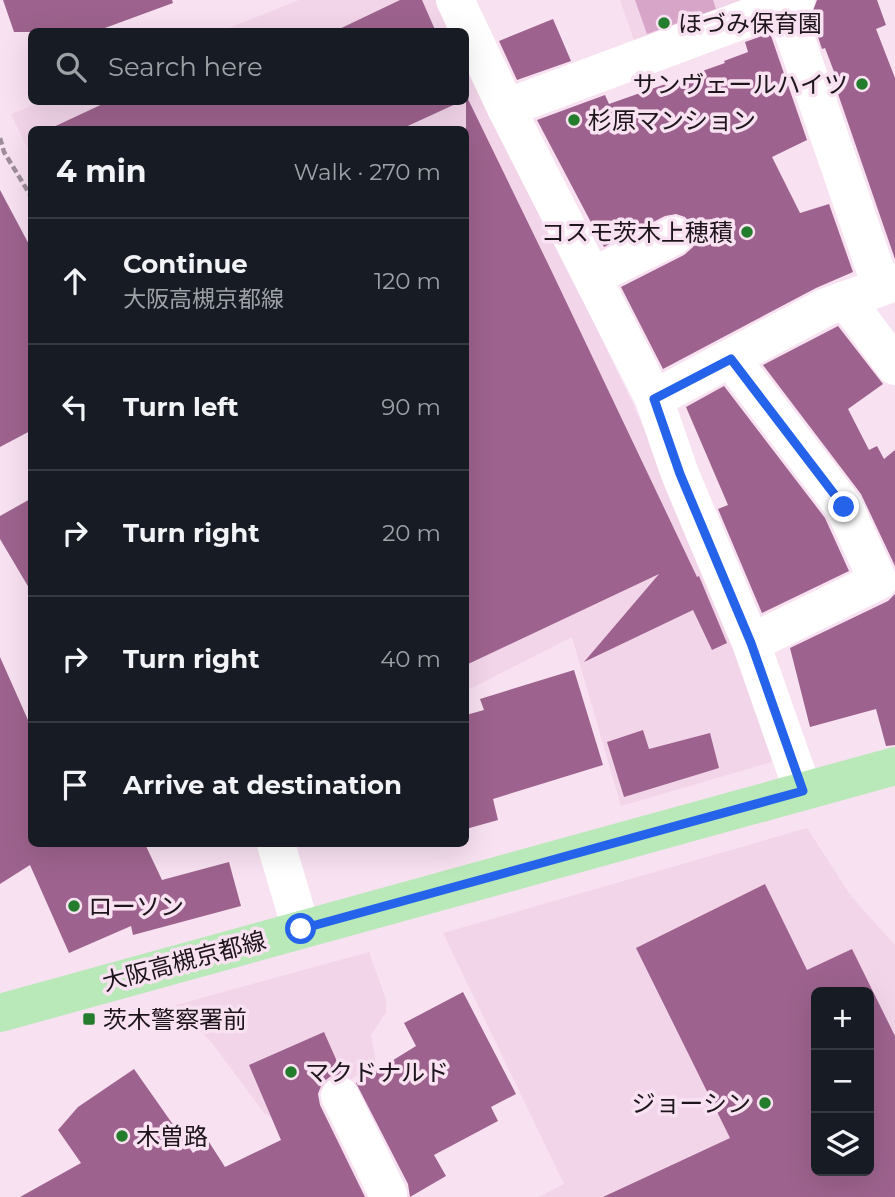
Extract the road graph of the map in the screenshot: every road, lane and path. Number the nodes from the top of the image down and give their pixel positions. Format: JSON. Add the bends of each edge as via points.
{"nodes":[{"id":1,"x":455,"y":0,"type":"edge"},
{"id":2,"x":790,"y":2,"type":"edge"},
{"id":3,"x":468,"y":28,"type":"edge"},
{"id":4,"x":469,"y":30,"type":"edge"},
{"id":5,"x":506,"y":108,"type":"junction"},
{"id":6,"x":0,"y":138,"type":"edge"},
{"id":7,"x":28,"y":191,"type":"edge"},
{"id":8,"x":674,"y":236,"type":"dead end"},
{"id":9,"x":592,"y":276,"type":"junction"},
{"id":10,"x":874,"y":290,"type":"edge"},
{"id":11,"x":731,"y":359,"type":"junction"},
{"id":12,"x":895,"y":366,"type":"edge"},
{"id":13,"x":654,"y":399,"type":"junction"},
{"id":14,"x":751,"y":643,"type":"junction"},
{"id":15,"x":895,"y":766,"type":"edge"},
{"id":16,"x":803,"y":791,"type":"junction"},
{"id":17,"x":277,"y":847,"type":"edge"},
{"id":18,"x":301,"y":929,"type":"junction"},
{"id":19,"x":0,"y":1013,"type":"edge"},
{"id":20,"x":340,"y":1096,"type":"dead end"},
{"id":21,"x":388,"y":1197,"type":"edge"}],
"edges":[{"from":1,"to":3,"type":"street"},
{"from":2,"to":5,"type":"street"},
{"from":2,"to":10,"type":"street"},
{"from":4,"to":5,"type":"street"},
{"from":5,"to":9,"type":"street"},
{"from":6,"to":7,"type":"path"},
{"from":8,"to":9,"type":"street"},
{"from":9,"to":13,"type":"street"},
{"from":10,"to":11,"type":"street","via":[[826,307]]},
{"from":10,"to":12,"type":"street"},
{"from":11,"to":13,"type":"street"},
{"from":11,"to":14,"type":"street","via":[[844,507],[877,581]]},
{"from":13,"to":14,"type":"street","via":[[680,474]]},
{"from":14,"to":16,"type":"street"},
{"from":15,"to":16,"type":"main road","name":"大阪高槻京都線"},
{"from":16,"to":18,"type":"main road","name":"大阪高槻京都線"},
{"from":17,"to":18,"type":"street"},
{"from":18,"to":19,"type":"main road","name":"大阪高槻京都線"},
{"from":20,"to":21,"type":"street"}]}
